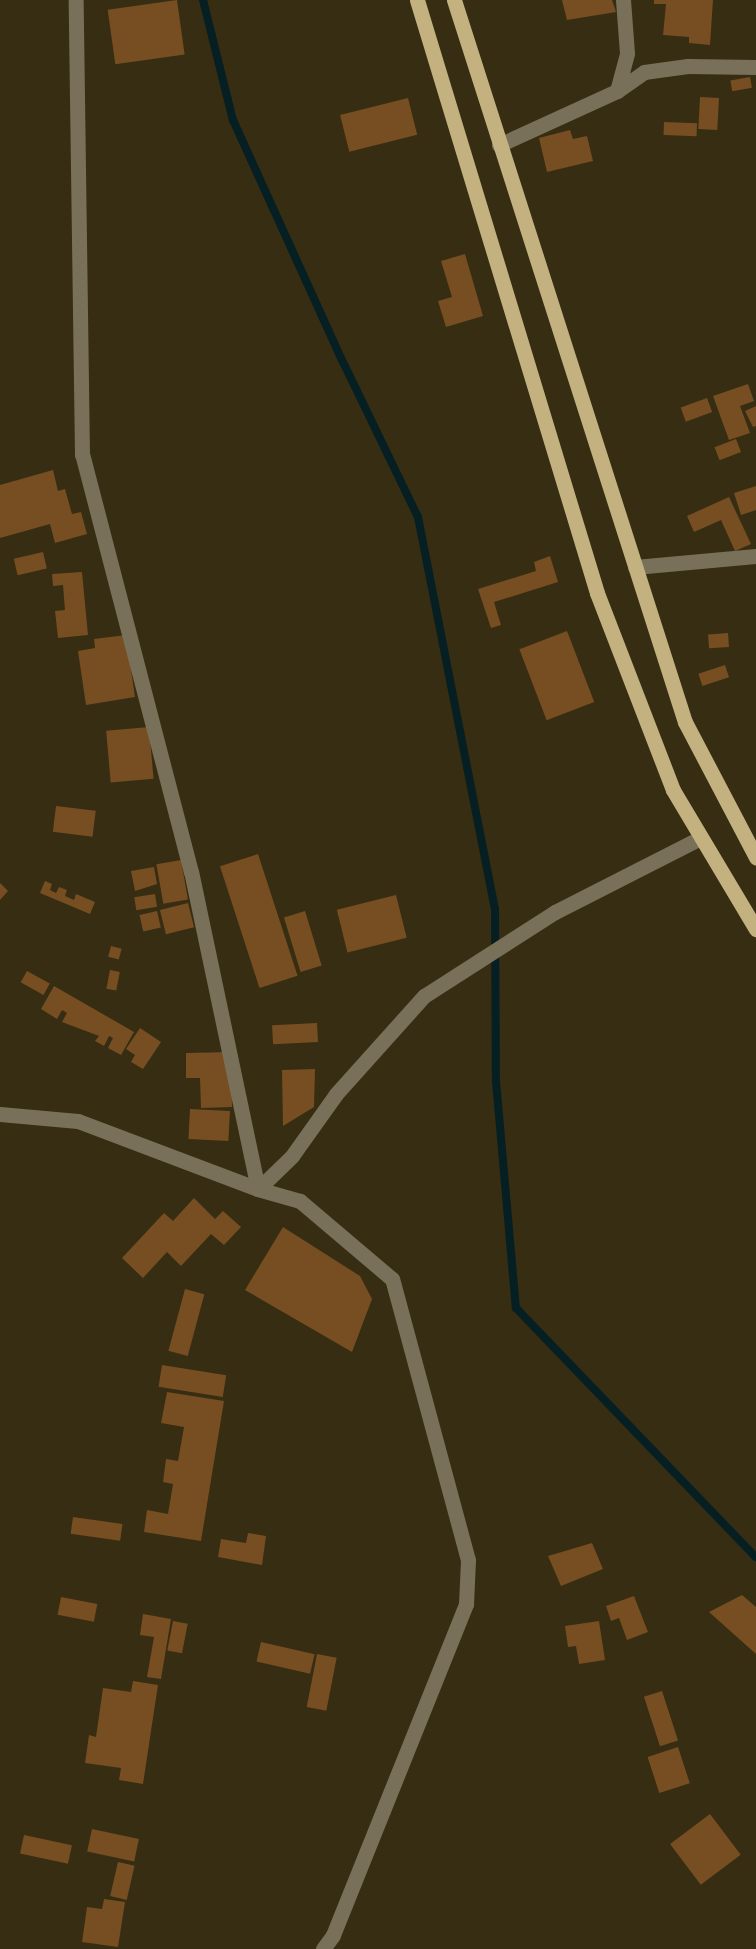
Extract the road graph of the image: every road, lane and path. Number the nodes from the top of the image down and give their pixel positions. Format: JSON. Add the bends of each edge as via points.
{"nodes":[{"id":1,"x":76,"y":0,"type":"edge"},
{"id":2,"x":417,"y":0,"type":"edge"},
{"id":3,"x":454,"y":0,"type":"edge"},
{"id":4,"x":623,"y":0,"type":"edge"},
{"id":5,"x":756,"y":67,"type":"edge"},
{"id":6,"x":617,"y":91,"type":"junction"},
{"id":7,"x":499,"y":145,"type":"junction"},
{"id":8,"x":756,"y":556,"type":"edge"},
{"id":9,"x":635,"y":567,"type":"junction"},
{"id":10,"x":700,"y":838,"type":"junction"},
{"id":11,"x":756,"y":857,"type":"edge"},
{"id":12,"x":756,"y":929,"type":"edge"},
{"id":13,"x":0,"y":1114,"type":"edge"},
{"id":14,"x":258,"y":1189,"type":"junction"},
{"id":15,"x":323,"y":1949,"type":"edge"}],
"edges":[{"from":1,"to":14,"type":"street","via":[[82,455],[191,872]]},
{"from":2,"to":10,"type":"main road","via":[[597,593],[673,790]]},
{"from":3,"to":7,"type":"main road"},
{"from":4,"to":6,"type":"street","via":[[627,53]]},
{"from":5,"to":6,"type":"street","via":[[688,66],[644,72]]},
{"from":6,"to":7,"type":"street"},
{"from":7,"to":9,"type":"main road"},
{"from":8,"to":9,"type":"street"},
{"from":9,"to":11,"type":"main road","via":[[685,723]]},
{"from":10,"to":12,"type":"main road"},
{"from":10,"to":14,"type":"street","via":[[555,912],[424,996],[336,1094],[292,1156]]},
{"from":13,"to":14,"type":"street","via":[[78,1121]]},
{"from":14,"to":15,"type":"street","via":[[300,1201],[392,1279],[468,1560],[466,1604],[333,1935]]}]}
